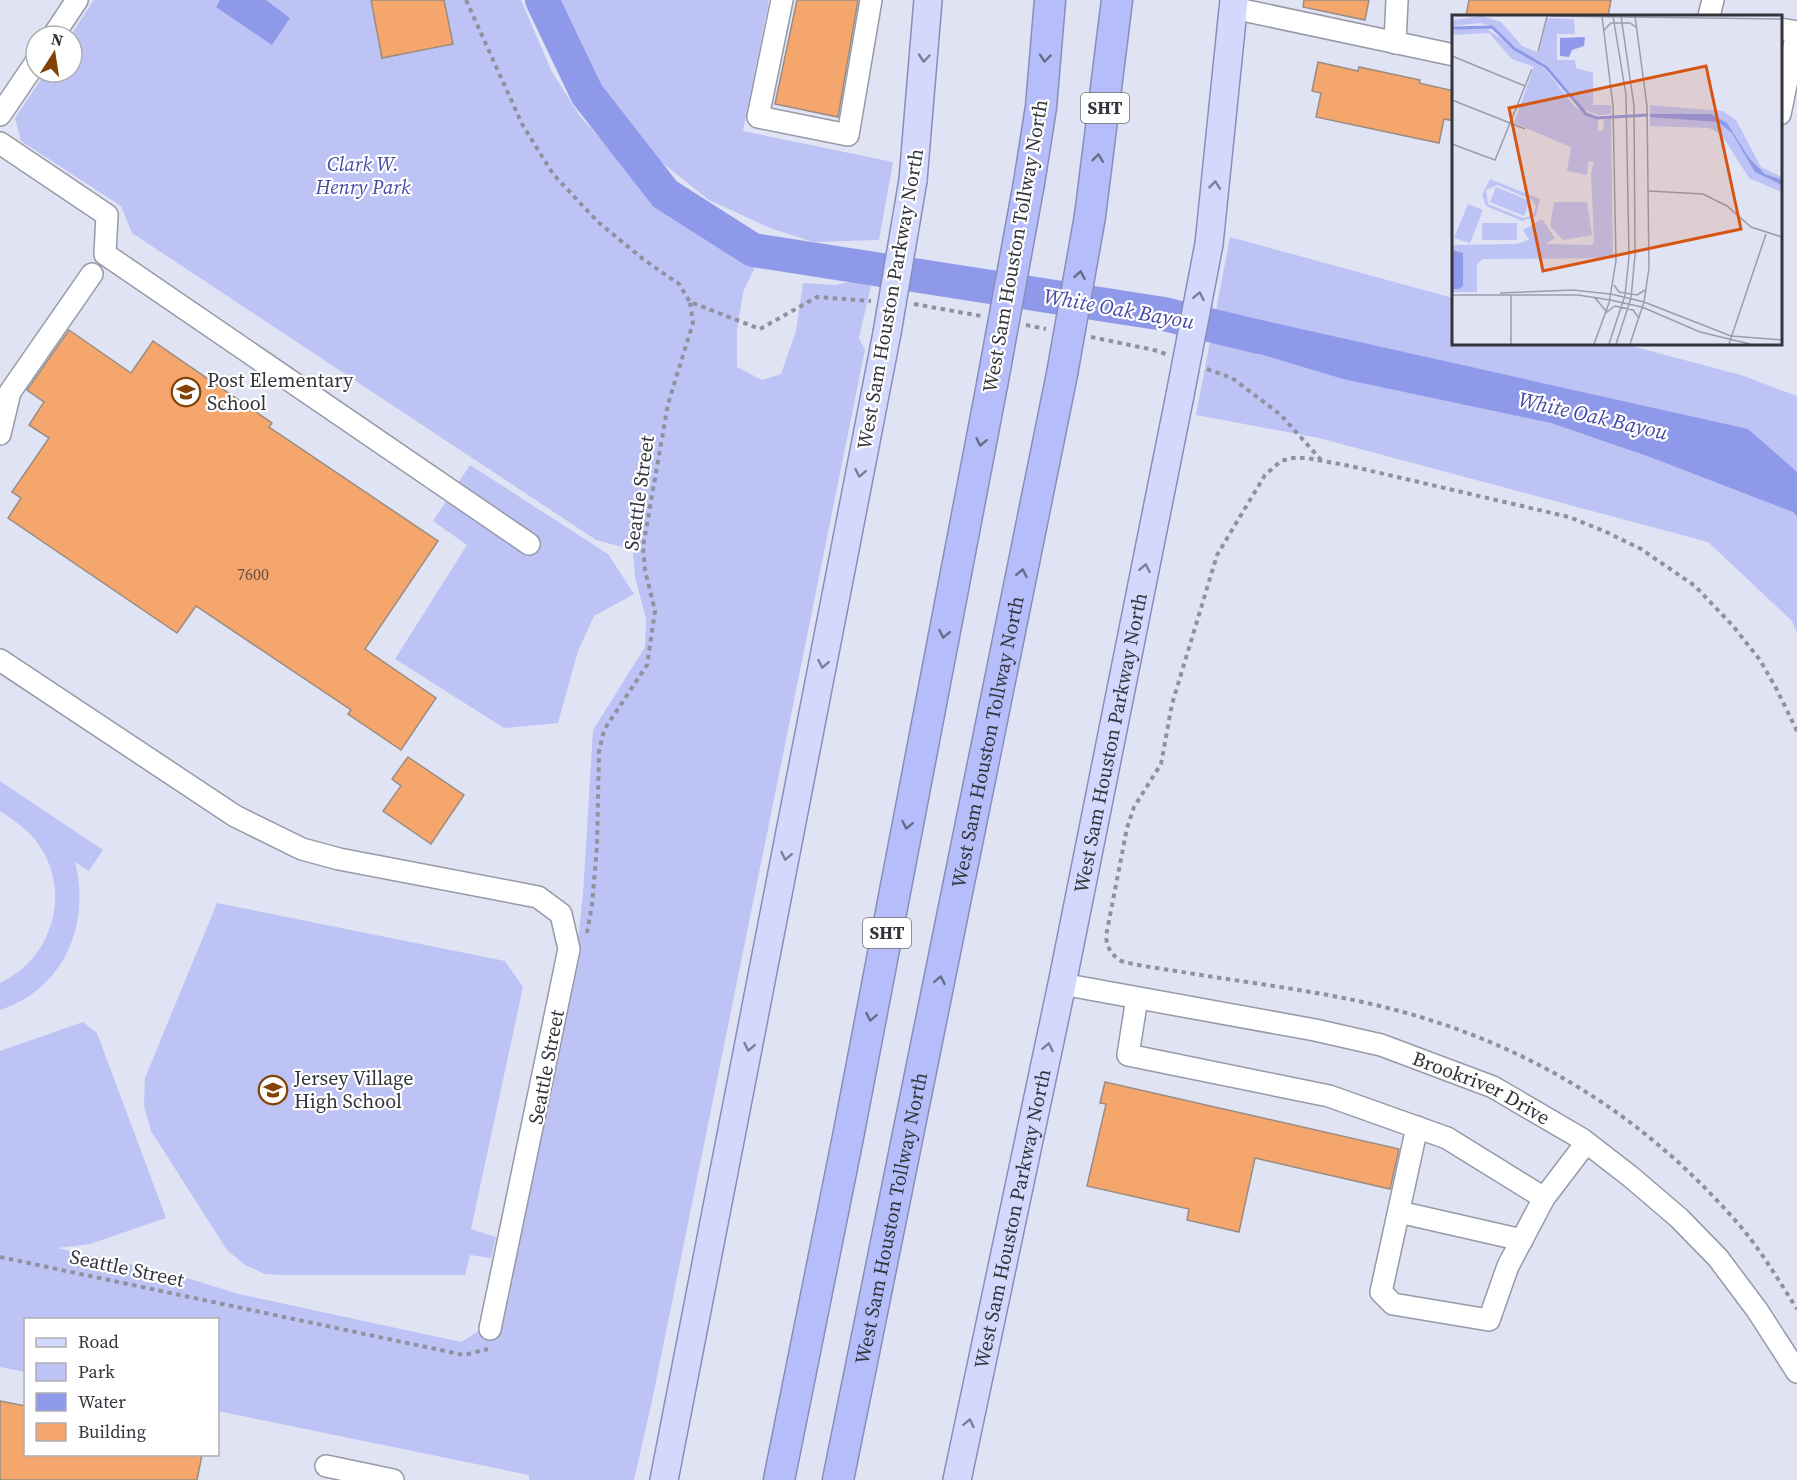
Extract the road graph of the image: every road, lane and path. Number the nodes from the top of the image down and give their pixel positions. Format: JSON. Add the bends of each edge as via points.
{"nodes":[{"id":1,"x":78,"y":0,"type":"edge"},
{"id":2,"x":466,"y":0,"type":"edge"},
{"id":3,"x":782,"y":0,"type":"edge"},
{"id":4,"x":871,"y":0,"type":"edge"},
{"id":5,"x":928,"y":0,"type":"edge"},
{"id":6,"x":1050,"y":0,"type":"edge"},
{"id":7,"x":1117,"y":0,"type":"edge"},
{"id":8,"x":1397,"y":0,"type":"edge"},
{"id":9,"x":1233,"y":4,"type":"edge"},
{"id":10,"x":61,"y":24,"type":"edge"},
{"id":11,"x":1782,"y":28,"type":"edge"},
{"id":12,"x":1395,"y":43,"type":"junction"},
{"id":13,"x":1452,"y":55,"type":"edge"},
{"id":14,"x":24,"y":80,"type":"edge"},
{"id":15,"x":1782,"y":104,"type":"edge"},
{"id":16,"x":0,"y":115,"type":"edge"},
{"id":17,"x":0,"y":143,"type":"edge"},
{"id":18,"x":92,"y":274,"type":"dead end"},
{"id":19,"x":0,"y":434,"type":"edge"},
{"id":20,"x":529,"y":544,"type":"dead end"},
{"id":21,"x":0,"y":660,"type":"edge"},
{"id":22,"x":1797,"y":731,"type":"edge"},
{"id":23,"x":586,"y":939,"type":"dead end"},
{"id":24,"x":1062,"y":984,"type":"junction"},
{"id":25,"x":1137,"y":998,"type":"junction"},
{"id":26,"x":1417,"y":1127,"type":"junction"},
{"id":27,"x":1586,"y":1143,"type":"junction"},
{"id":28,"x":1544,"y":1198,"type":"junction"},
{"id":29,"x":1399,"y":1212,"type":"junction"},
{"id":30,"x":1522,"y":1240,"type":"junction"},
{"id":31,"x":0,"y":1257,"type":"edge"},
{"id":32,"x":1797,"y":1309,"type":"edge"},
{"id":33,"x":491,"y":1339,"type":"joint"},
{"id":34,"x":1797,"y":1372,"type":"edge"},
{"id":35,"x":326,"y":1466,"type":"dead end"},
{"id":36,"x":393,"y":1480,"type":"edge"},
{"id":37,"x":664,"y":1480,"type":"edge"},
{"id":38,"x":779,"y":1480,"type":"edge"},
{"id":39,"x":838,"y":1480,"type":"edge"},
{"id":40,"x":957,"y":1480,"type":"edge"}],
"edges":[{"from":1,"to":10,"type":"street"},
{"from":2,"to":23,"type":"path","name":"Seattle Street","via":[[522,124],[553,174],[598,222],[679,284],[690,302],[693,323],[668,405],[643,547],[655,611],[647,665],[604,730],[599,752],[597,846]]},
{"from":3,"to":4,"type":"street","via":[[758,117],[848,135]]},
{"from":5,"to":37,"type":"main road","name":"West Sam Houston Parkway North","one_way":true,"bridge":true,"via":[[913,180],[887,333]]},
{"from":6,"to":38,"type":"highway","name":"West Sam Houston Tollway North","number":"SHT","one_way":true,"bridge":true,"via":[[1041,106],[1029,183]]},
{"from":39,"to":7,"type":"highway","name":"West Sam Houston Tollway North","number":"SHT","one_way":true,"bridge":true,"via":[[1062,374],[1090,216]]},
{"from":8,"to":12,"type":"street"},
{"from":9,"to":12,"type":"street"},
{"from":24,"to":9,"type":"main road","name":"West Sam Houston Parkway North","one_way":true,"bridge":true,"via":[[1209,243]]},
{"from":11,"to":15,"type":"street","via":[[1797,32]]},
{"from":12,"to":13,"type":"street"},
{"from":14,"to":16,"type":"street"},
{"from":17,"to":20,"type":"street","via":[[106,215],[105,254]]},
{"from":18,"to":19,"type":"street","via":[[10,392]]},
{"from":21,"to":33,"type":"street","via":[[235,816],[302,849],[538,897],[561,914],[569,949]]},
{"from":22,"to":32,"type":"path","via":[[1760,660],[1733,626],[1695,586],[1641,549],[1569,517],[1350,466],[1307,458],[1281,461],[1265,476],[1217,555],[1172,704],[1161,764],[1134,807],[1127,828],[1106,936],[1112,954],[1121,961],[1357,1000],[1446,1025],[1510,1050],[1575,1083],[1658,1143],[1701,1184],[1742,1228]]},
{"from":24,"to":25,"type":"street","name":"Brookriver Drive"},
{"from":40,"to":24,"type":"main road","name":"West Sam Houston Parkway North","one_way":true},
{"from":25,"to":26,"type":"street","via":[[1128,1055],[1329,1096]]},
{"from":25,"to":27,"type":"street","name":"Brookriver Drive","via":[[1381,1045],[1493,1087]]},
{"from":26,"to":28,"type":"street","via":[[1447,1138]]},
{"from":26,"to":29,"type":"street"},
{"from":27,"to":28,"type":"street"},
{"from":27,"to":34,"type":"street","name":"Brookriver Drive","via":[[1632,1177],[1718,1258]]},
{"from":28,"to":30,"type":"street"},
{"from":29,"to":30,"type":"street"},
{"from":29,"to":30,"type":"street","via":[[1382,1292],[1394,1304],[1489,1320],[1508,1266]]},
{"from":31,"to":33,"type":"path","name":"Seattle Street","via":[[464,1355]]},
{"from":35,"to":36,"type":"street"}]}
